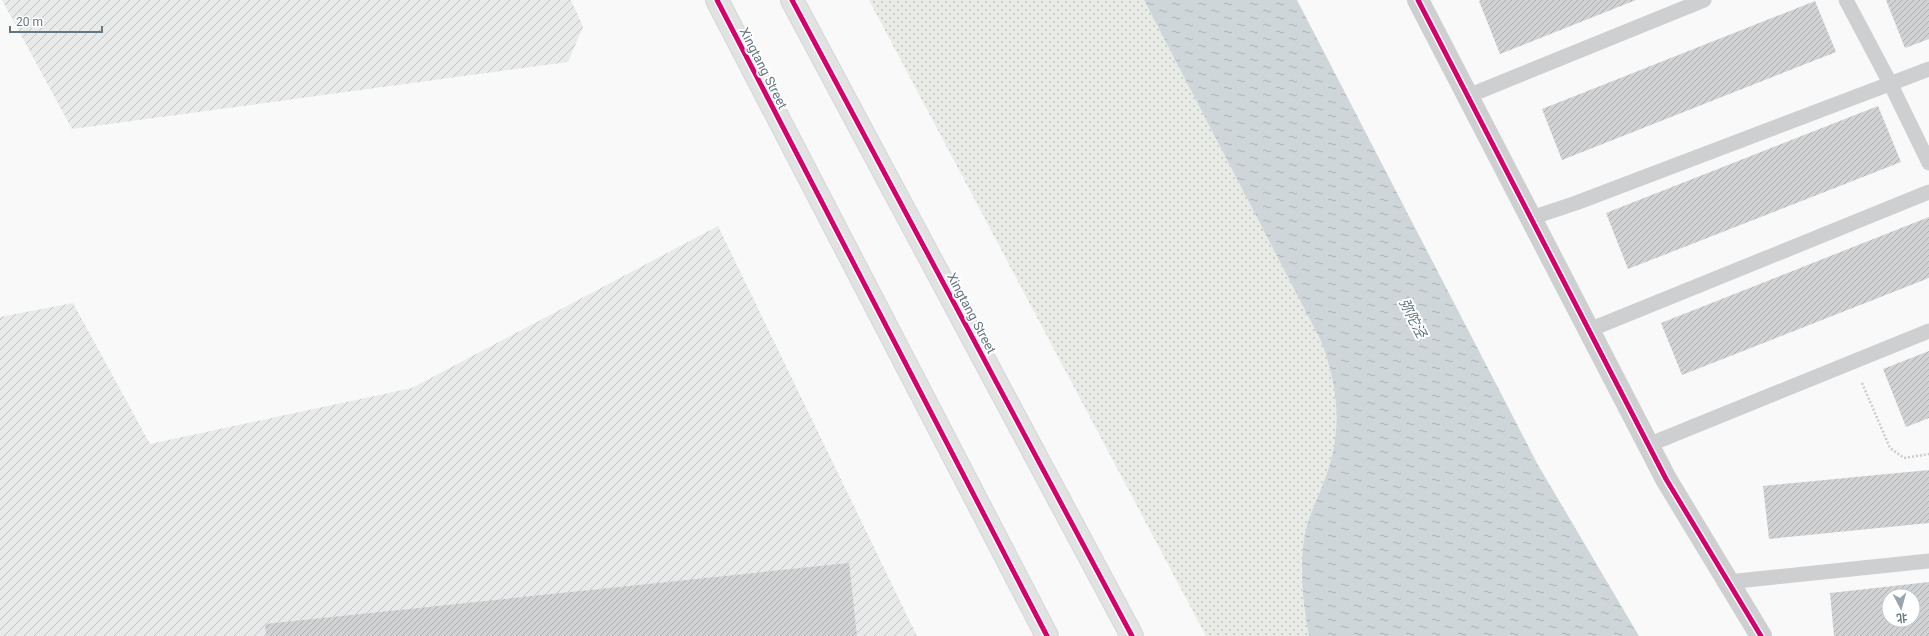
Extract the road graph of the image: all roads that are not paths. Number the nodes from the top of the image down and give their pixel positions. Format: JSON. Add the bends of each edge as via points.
{"nodes":[{"id":1,"x":717,"y":0,"type":"edge"},
{"id":2,"x":792,"y":0,"type":"edge"},
{"id":3,"x":1418,"y":0,"type":"edge"},
{"id":4,"x":1704,"y":0,"type":"edge"},
{"id":5,"x":1846,"y":0,"type":"edge"},
{"id":6,"x":1929,"y":69,"type":"edge"},
{"id":7,"x":1890,"y":83,"type":"junction"},
{"id":8,"x":1468,"y":96,"type":"junction"},
{"id":9,"x":1929,"y":164,"type":"edge"},
{"id":10,"x":1929,"y":192,"type":"edge"},
{"id":11,"x":1531,"y":218,"type":"junction"},
{"id":12,"x":1589,"y":330,"type":"junction"},
{"id":13,"x":1929,"y":331,"type":"edge"},
{"id":14,"x":1648,"y":445,"type":"junction"},
{"id":15,"x":1929,"y":561,"type":"edge"},
{"id":16,"x":1728,"y":582,"type":"junction"},
{"id":17,"x":1047,"y":636,"type":"edge"},
{"id":18,"x":1132,"y":636,"type":"edge"},
{"id":19,"x":1761,"y":636,"type":"edge"}],
"edges":[{"from":1,"to":17,"type":"main road","name":"Xingtang Street"},
{"from":2,"to":18,"type":"main road","name":"Xingtang Street"},
{"from":3,"to":8,"type":"street"},
{"from":4,"to":8,"type":"lane"},
{"from":5,"to":7,"type":"lane"},
{"from":6,"to":7,"type":"lane"},
{"from":7,"to":9,"type":"lane"},
{"from":7,"to":11,"type":"lane"},
{"from":8,"to":11,"type":"street"},
{"from":10,"to":12,"type":"lane"},
{"from":11,"to":12,"type":"street"},
{"from":12,"to":14,"type":"street"},
{"from":13,"to":14,"type":"lane"},
{"from":14,"to":16,"type":"street"},
{"from":15,"to":16,"type":"lane"},
{"from":16,"to":19,"type":"street"}]}
